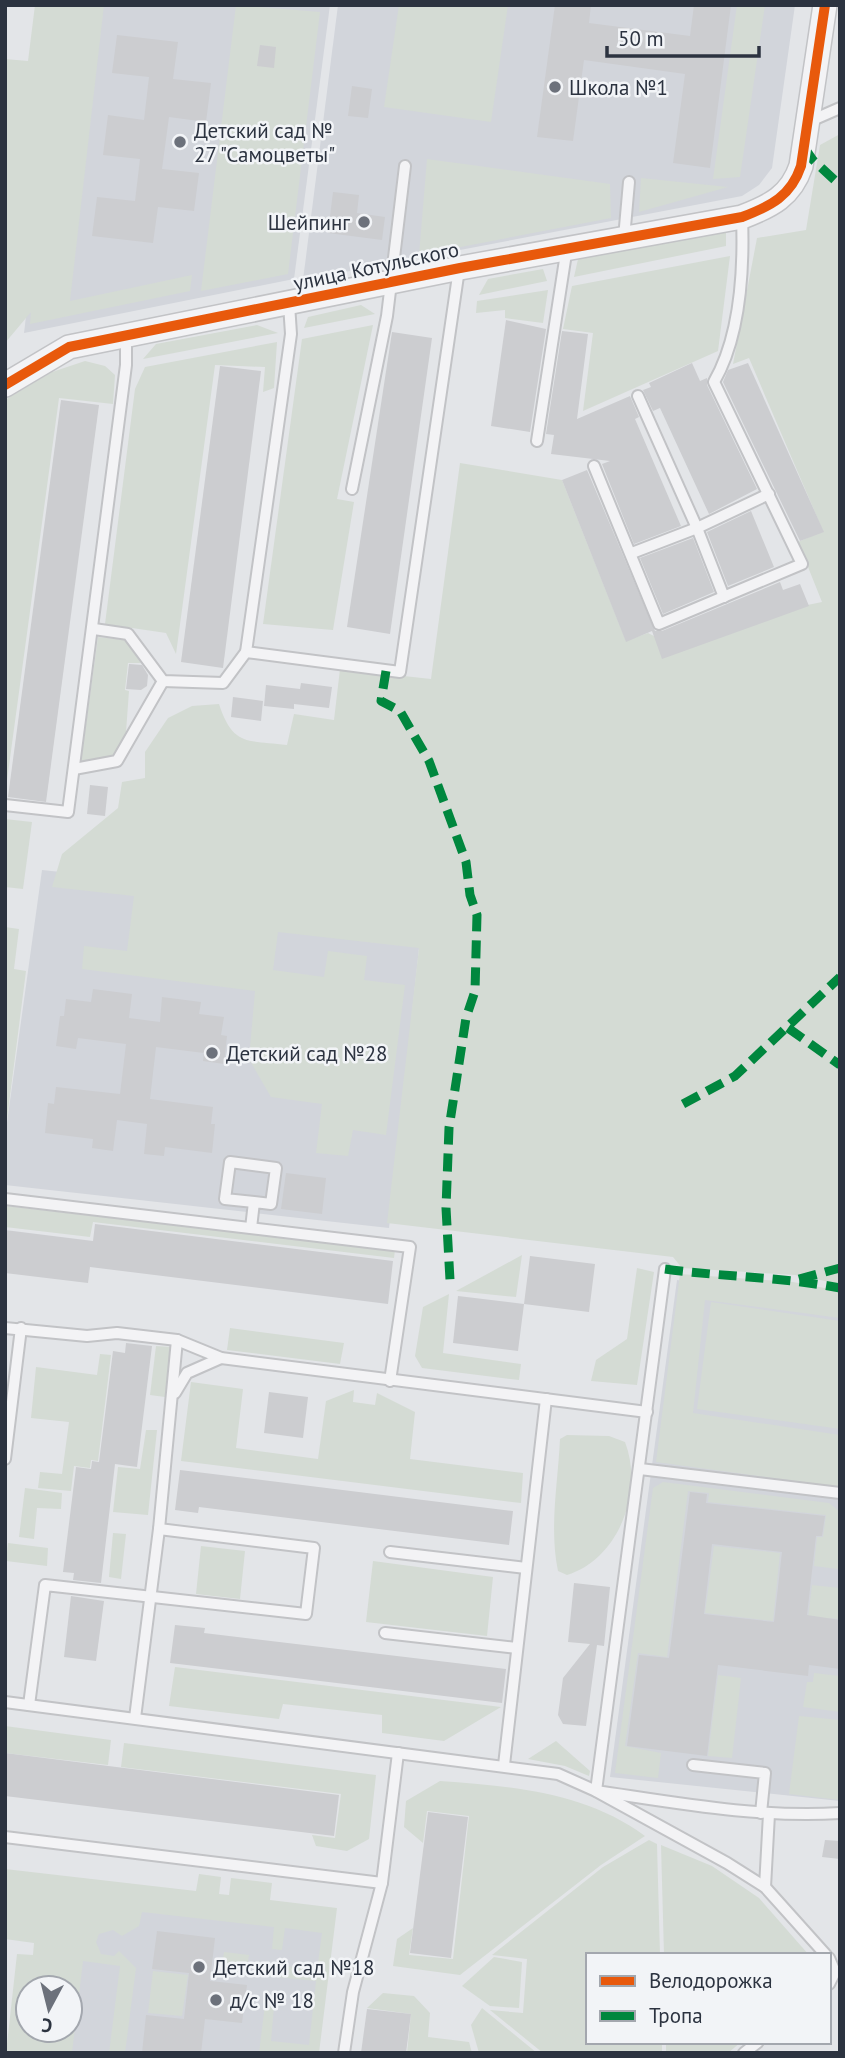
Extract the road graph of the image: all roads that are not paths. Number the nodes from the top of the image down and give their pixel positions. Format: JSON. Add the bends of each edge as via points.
{"nodes":[{"id":1,"x":825,"y":5,"type":"edge"},
{"id":2,"x":840,"y":108,"type":"edge"},
{"id":3,"x":808,"y":122,"type":"junction"},
{"id":4,"x":405,"y":166,"type":"dead end"},
{"id":5,"x":629,"y":182,"type":"dead end"},
{"id":6,"x":752,"y":213,"type":"junction"},
{"id":7,"x":624,"y":238,"type":"junction"},
{"id":8,"x":567,"y":247,"type":"junction"},
{"id":9,"x":460,"y":268,"type":"junction"},
{"id":10,"x":391,"y":282,"type":"junction"},
{"id":11,"x":289,"y":304,"type":"junction"},
{"id":12,"x":126,"y":334,"type":"junction"},
{"id":13,"x":5,"y":385,"type":"edge"},
{"id":14,"x":638,"y":396,"type":"dead end"},
{"id":15,"x":537,"y":441,"type":"dead end"},
{"id":16,"x":594,"y":466,"type":"dead end"},
{"id":17,"x":352,"y":489,"type":"dead end"},
{"id":18,"x":769,"y":494,"type":"junction"},
{"id":19,"x":698,"y":528,"type":"junction"},
{"id":20,"x":632,"y":553,"type":"junction"},
{"id":21,"x":724,"y":597,"type":"junction"},
{"id":22,"x":94,"y":629,"type":"junction"},
{"id":23,"x":246,"y":652,"type":"junction"},
{"id":24,"x":163,"y":681,"type":"junction"},
{"id":25,"x":75,"y":769,"type":"junction"},
{"id":26,"x":5,"y":805,"type":"edge"},
{"id":27,"x":5,"y":1199,"type":"edge"},
{"id":28,"x":254,"y":1202,"type":"junction"},
{"id":29,"x":251,"y":1228,"type":"junction"},
{"id":30,"x":665,"y":1269,"type":"dead end"},
{"id":31,"x":5,"y":1328,"type":"edge"},
{"id":32,"x":21,"y":1328,"type":"junction"},
{"id":33,"x":177,"y":1340,"type":"junction"},
{"id":34,"x":221,"y":1358,"type":"junction"},
{"id":35,"x":390,"y":1381,"type":"junction"},
{"id":36,"x":172,"y":1398,"type":"junction"},
{"id":37,"x":546,"y":1399,"type":"junction"},
{"id":38,"x":647,"y":1412,"type":"junction"},
{"id":39,"x":5,"y":1459,"type":"edge"},
{"id":40,"x":640,"y":1469,"type":"junction"},
{"id":41,"x":840,"y":1493,"type":"edge"},
{"id":42,"x":159,"y":1530,"type":"junction"},
{"id":43,"x":390,"y":1552,"type":"dead end"},
{"id":44,"x":526,"y":1568,"type":"junction"},
{"id":45,"x":151,"y":1597,"type":"junction"},
{"id":46,"x":385,"y":1633,"type":"dead end"},
{"id":47,"x":517,"y":1648,"type":"junction"},
{"id":48,"x":5,"y":1702,"type":"edge"},
{"id":49,"x":29,"y":1705,"type":"junction"},
{"id":50,"x":135,"y":1718,"type":"junction"},
{"id":51,"x":398,"y":1753,"type":"junction"},
{"id":52,"x":504,"y":1765,"type":"junction"},
{"id":53,"x":693,"y":1765,"type":"dead end"},
{"id":54,"x":596,"y":1791,"type":"junction"},
{"id":55,"x":840,"y":1813,"type":"edge"},
{"id":56,"x":765,"y":1814,"type":"junction"},
{"id":57,"x":5,"y":1837,"type":"edge"},
{"id":58,"x":382,"y":1883,"type":"junction"},
{"id":59,"x":765,"y":1887,"type":"junction"},
{"id":60,"x":825,"y":1953,"type":"edge"},
{"id":61,"x":831,"y":1963,"type":"edge"},
{"id":62,"x":831,"y":1980,"type":"edge"},
{"id":63,"x":344,"y":2053,"type":"edge"}],
"edges":[{"from":1,"to":3,"type":"street"},
{"from":2,"to":3,"type":"lane"},
{"from":3,"to":6,"type":"street","via":[[795,184],[783,198]]},
{"from":4,"to":10,"type":"lane"},
{"from":5,"to":7,"type":"lane"},
{"from":6,"to":7,"type":"street","name":"улица Котульского"},
{"from":6,"to":18,"type":"lane","via":[[724,363],[714,382]]},
{"from":7,"to":8,"type":"street","name":"улица Котульского"},
{"from":8,"to":9,"type":"street","name":"улица Котульского"},
{"from":8,"to":15,"type":"lane"},
{"from":9,"to":10,"type":"street","name":"улица Котульского"},
{"from":9,"to":23,"type":"lane","via":[[400,672]]},
{"from":10,"to":11,"type":"street","name":"улица Котульского"},
{"from":10,"to":17,"type":"lane"},
{"from":11,"to":12,"type":"street","name":"улица Котульского"},
{"from":11,"to":23,"type":"lane","via":[[291,334]]},
{"from":12,"to":13,"type":"street","name":"улица Котульского","via":[[69,347]]},
{"from":12,"to":22,"type":"lane","via":[[127,365]]},
{"from":14,"to":19,"type":"lane"},
{"from":16,"to":20,"type":"lane"},
{"from":18,"to":19,"type":"lane"},
{"from":18,"to":21,"type":"lane","via":[[802,564]]},
{"from":19,"to":20,"type":"lane"},
{"from":19,"to":21,"type":"lane"},
{"from":20,"to":21,"type":"lane","via":[[659,624]]},
{"from":22,"to":24,"type":"lane","via":[[128,634]]},
{"from":22,"to":25,"type":"lane"},
{"from":23,"to":24,"type":"lane","via":[[223,683]]},
{"from":24,"to":25,"type":"lane","via":[[117,761]]},
{"from":25,"to":26,"type":"lane","via":[[68,812]]},
{"from":27,"to":29,"type":"lane"},
{"from":28,"to":28,"type":"lane","via":[[225,1199],[230,1162],[276,1168],[271,1204]]},
{"from":28,"to":29,"type":"lane"},
{"from":29,"to":35,"type":"lane","via":[[410,1247]]},
{"from":30,"to":38,"type":"lane"},
{"from":31,"to":32,"type":"lane"},
{"from":32,"to":33,"type":"lane"},
{"from":32,"to":39,"type":"lane"},
{"from":33,"to":34,"type":"lane"},
{"from":33,"to":36,"type":"lane"},
{"from":34,"to":35,"type":"lane"},
{"from":34,"to":36,"type":"lane","via":[[187,1373]]},
{"from":35,"to":37,"type":"lane"},
{"from":36,"to":42,"type":"lane"},
{"from":37,"to":38,"type":"lane"},
{"from":37,"to":44,"type":"lane"},
{"from":38,"to":40,"type":"lane"},
{"from":40,"to":41,"type":"lane"},
{"from":40,"to":54,"type":"lane"},
{"from":42,"to":45,"type":"lane"},
{"from":42,"to":45,"type":"lane","via":[[314,1548],[306,1614]]},
{"from":43,"to":44,"type":"lane"},
{"from":44,"to":47,"type":"lane"},
{"from":45,"to":49,"type":"lane","via":[[45,1585]]},
{"from":45,"to":50,"type":"lane"},
{"from":46,"to":47,"type":"lane"},
{"from":47,"to":52,"type":"lane"},
{"from":48,"to":49,"type":"lane"},
{"from":49,"to":50,"type":"lane"},
{"from":50,"to":51,"type":"lane"},
{"from":51,"to":52,"type":"lane"},
{"from":51,"to":58,"type":"lane"},
{"from":52,"to":54,"type":"lane","via":[[558,1774]]},
{"from":53,"to":56,"type":"lane","via":[[765,1773]]},
{"from":54,"to":56,"type":"lane"},
{"from":54,"to":59,"type":"lane"},
{"from":55,"to":56,"type":"lane"},
{"from":56,"to":59,"type":"lane"},
{"from":57,"to":58,"type":"lane"},
{"from":58,"to":63,"type":"lane","via":[[353,1992]]},
{"from":59,"to":60,"type":"lane"},
{"from":61,"to":62,"type":"lane","via":[[835,1972]]}]}
